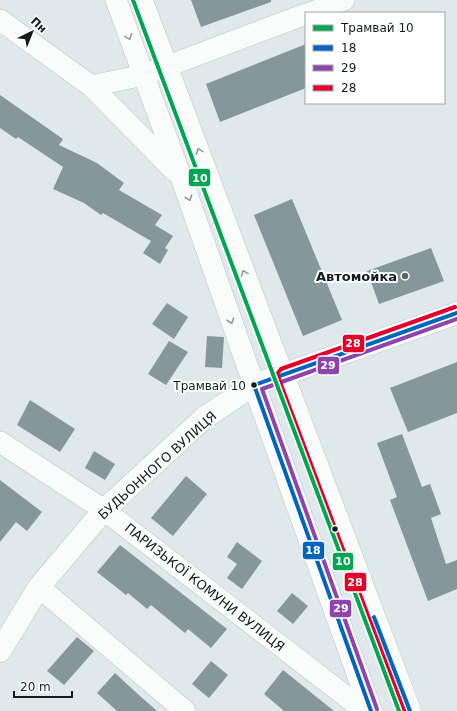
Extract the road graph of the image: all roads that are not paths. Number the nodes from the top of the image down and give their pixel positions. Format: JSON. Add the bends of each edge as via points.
{"nodes":[{"id":1,"x":116,"y":0,"type":"edge"},
{"id":2,"x":142,"y":0,"type":"edge"},
{"id":3,"x":344,"y":0,"type":"edge"},
{"id":4,"x":313,"y":12,"type":"edge"},
{"id":5,"x":305,"y":14,"type":"edge"},
{"id":6,"x":0,"y":20,"type":"edge"},
{"id":7,"x":167,"y":66,"type":"junction"},
{"id":8,"x":144,"y":75,"type":"junction"},
{"id":9,"x":91,"y":86,"type":"junction"},
{"id":10,"x":181,"y":177,"type":"junction"},
{"id":11,"x":457,"y":313,"type":"edge"},
{"id":12,"x":283,"y":375,"type":"junction"},
{"id":13,"x":254,"y":385,"type":"junction"},
{"id":14,"x":0,"y":442,"type":"edge"},
{"id":15,"x":104,"y":510,"type":"junction"},
{"id":16,"x":39,"y":587,"type":"junction"},
{"id":17,"x":0,"y":651,"type":"edge"},
{"id":18,"x":186,"y":711,"type":"edge"},
{"id":19,"x":365,"y":711,"type":"edge"},
{"id":20,"x":371,"y":711,"type":"edge"},
{"id":21,"x":410,"y":711,"type":"edge"}],
"edges":[{"from":1,"to":8,"type":"street","one_way":true},
{"from":2,"to":7,"type":"street"},
{"from":3,"to":4,"type":"street"},
{"from":5,"to":7,"type":"street"},
{"from":6,"to":9,"type":"street"},
{"from":7,"to":8,"type":"street"},
{"from":12,"to":7,"type":"street","one_way":true},
{"from":8,"to":9,"type":"street"},
{"from":8,"to":10,"type":"street"},
{"from":9,"to":10,"type":"street"},
{"from":10,"to":13,"type":"street","one_way":true},
{"from":11,"to":12,"type":"street","name":"БУДЬОННОГО ВУЛИЦЯ"},
{"from":12,"to":13,"type":"street","name":"БУДЬОННОГО ВУЛИЦЯ"},
{"from":12,"to":21,"type":"street"},
{"from":13,"to":15,"type":"street","name":"БУДЬОННОГО ВУЛИЦЯ","via":[[204,418]]},
{"from":13,"to":20,"type":"street"},
{"from":14,"to":15,"type":"street","name":"ПАРИЗЬКОЇ КОМУНИ ВУЛИЦЯ"},
{"from":15,"to":16,"type":"street","name":"БУДЬОННОГО ВУЛИЦЯ"},
{"from":15,"to":19,"type":"street","name":"ПАРИЗЬКОЇ КОМУНИ ВУЛИЦЯ"},
{"from":16,"to":17,"type":"street","name":"БУДЬОННОГО ВУЛИЦЯ"},
{"from":16,"to":18,"type":"street"}]}
